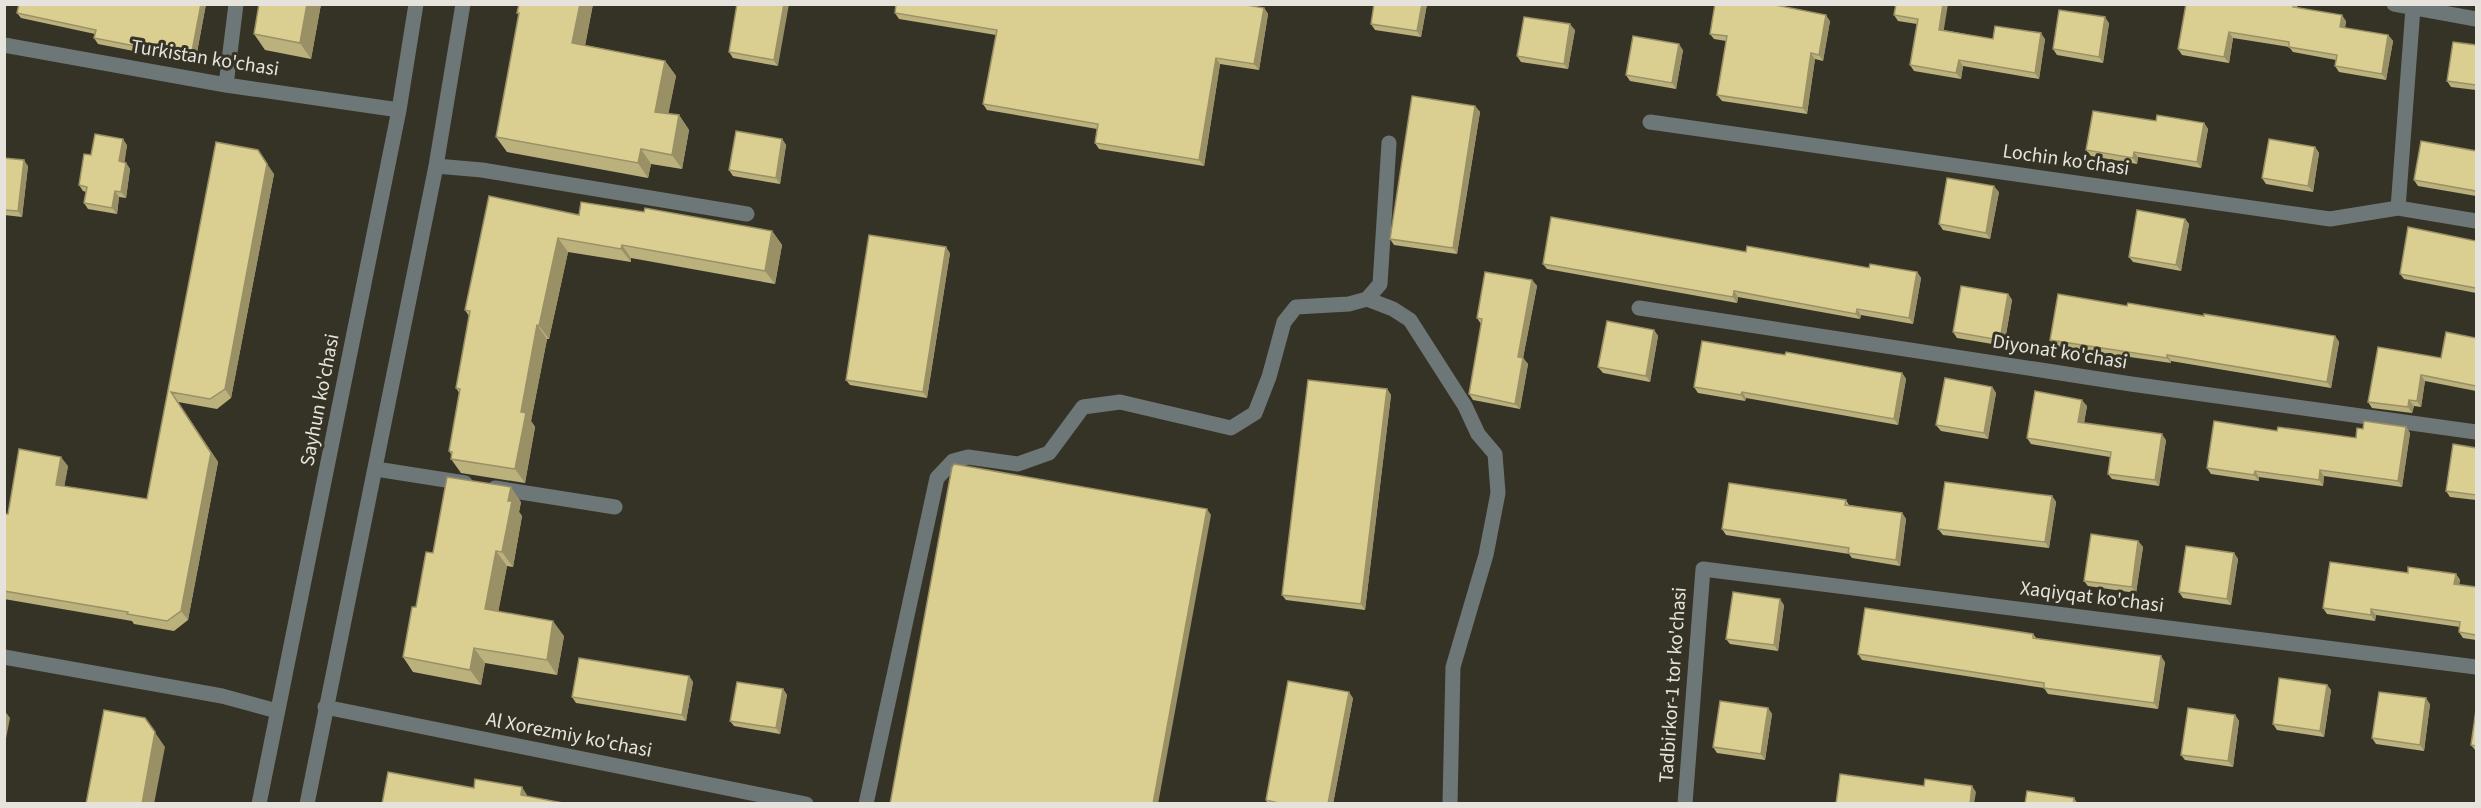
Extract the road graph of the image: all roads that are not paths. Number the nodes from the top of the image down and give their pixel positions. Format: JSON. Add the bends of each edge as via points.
{"nodes":[{"id":1,"x":236,"y":4,"type":"edge"},
{"id":2,"x":416,"y":4,"type":"edge"},
{"id":3,"x":463,"y":4,"type":"edge"},
{"id":4,"x":2394,"y":4,"type":"edge"},
{"id":5,"x":2413,"y":8,"type":"junction"},
{"id":6,"x":2476,"y":19,"type":"edge"},
{"id":7,"x":4,"y":45,"type":"edge"},
{"id":8,"x":226,"y":85,"type":"junction"},
{"id":9,"x":399,"y":110,"type":"junction"},
{"id":10,"x":1650,"y":122,"type":"dead end"},
{"id":11,"x":1389,"y":143,"type":"dead end"},
{"id":12,"x":436,"y":166,"type":"junction"},
{"id":13,"x":2398,"y":208,"type":"junction"},
{"id":14,"x":747,"y":214,"type":"dead end"},
{"id":15,"x":2476,"y":221,"type":"edge"},
{"id":16,"x":1367,"y":299,"type":"junction"},
{"id":17,"x":1639,"y":308,"type":"dead end"},
{"id":18,"x":2476,"y":432,"type":"edge"},
{"id":19,"x":376,"y":469,"type":"junction"},
{"id":20,"x":615,"y":507,"type":"dead end"},
{"id":21,"x":1703,"y":569,"type":"joint"},
{"id":22,"x":4,"y":657,"type":"edge"},
{"id":23,"x":2476,"y":667,"type":"edge"},
{"id":24,"x":325,"y":707,"type":"junction"},
{"id":25,"x":277,"y":711,"type":"junction"},
{"id":26,"x":259,"y":804,"type":"edge"},
{"id":27,"x":307,"y":804,"type":"edge"},
{"id":28,"x":806,"y":804,"type":"edge"},
{"id":29,"x":866,"y":804,"type":"edge"},
{"id":30,"x":1450,"y":804,"type":"edge"},
{"id":31,"x":1685,"y":804,"type":"edge"}],
"edges":[{"from":1,"to":8,"type":"street"},
{"from":2,"to":9,"type":"street","name":"Sayhun ko'chasi"},
{"from":3,"to":12,"type":"street"},
{"from":4,"to":5,"type":"street"},
{"from":5,"to":6,"type":"street"},
{"from":5,"to":13,"type":"street"},
{"from":7,"to":8,"type":"street","name":"Turkistan ko'chasi"},
{"from":8,"to":9,"type":"street","name":"Turkistan ko'chasi"},
{"from":9,"to":25,"type":"street","name":"Sayhun ko'chasi"},
{"from":10,"to":13,"type":"street","name":"Lochin ko'chasi","via":[[2330,219]]},
{"from":11,"to":16,"type":"street","via":[[1380,284]]},
{"from":12,"to":14,"type":"street","via":[[483,170]]},
{"from":12,"to":19,"type":"street"},
{"from":13,"to":15,"type":"street","name":"Lochin ko'chasi"},
{"from":16,"to":29,"type":"street","via":[[1296,308],[1284,322],[1256,412],[1231,428],[1120,402],[1083,407],[1050,453],[1018,464],[969,457],[953,461],[937,478]]},
{"from":16,"to":30,"type":"street","via":[[1410,320],[1465,406],[1478,434],[1495,454],[1498,493],[1486,555],[1453,667]]},
{"from":17,"to":18,"type":"street","name":"Diyonat ko'chasi","via":[[2131,384]]},
{"from":19,"to":20,"type":"street"},
{"from":19,"to":24,"type":"street"},
{"from":21,"to":23,"type":"street","name":"Xaqiyqat ko'chasi"},
{"from":21,"to":31,"type":"street","name":"Tadbirkor-1 tor ko'chasi"},
{"from":22,"to":25,"type":"street","via":[[222,696]]},
{"from":24,"to":27,"type":"street"},
{"from":24,"to":28,"type":"street","name":"Al Xorezmiy ko'chasi"},
{"from":25,"to":26,"type":"street","name":"Sayhun ko'chasi"}]}
